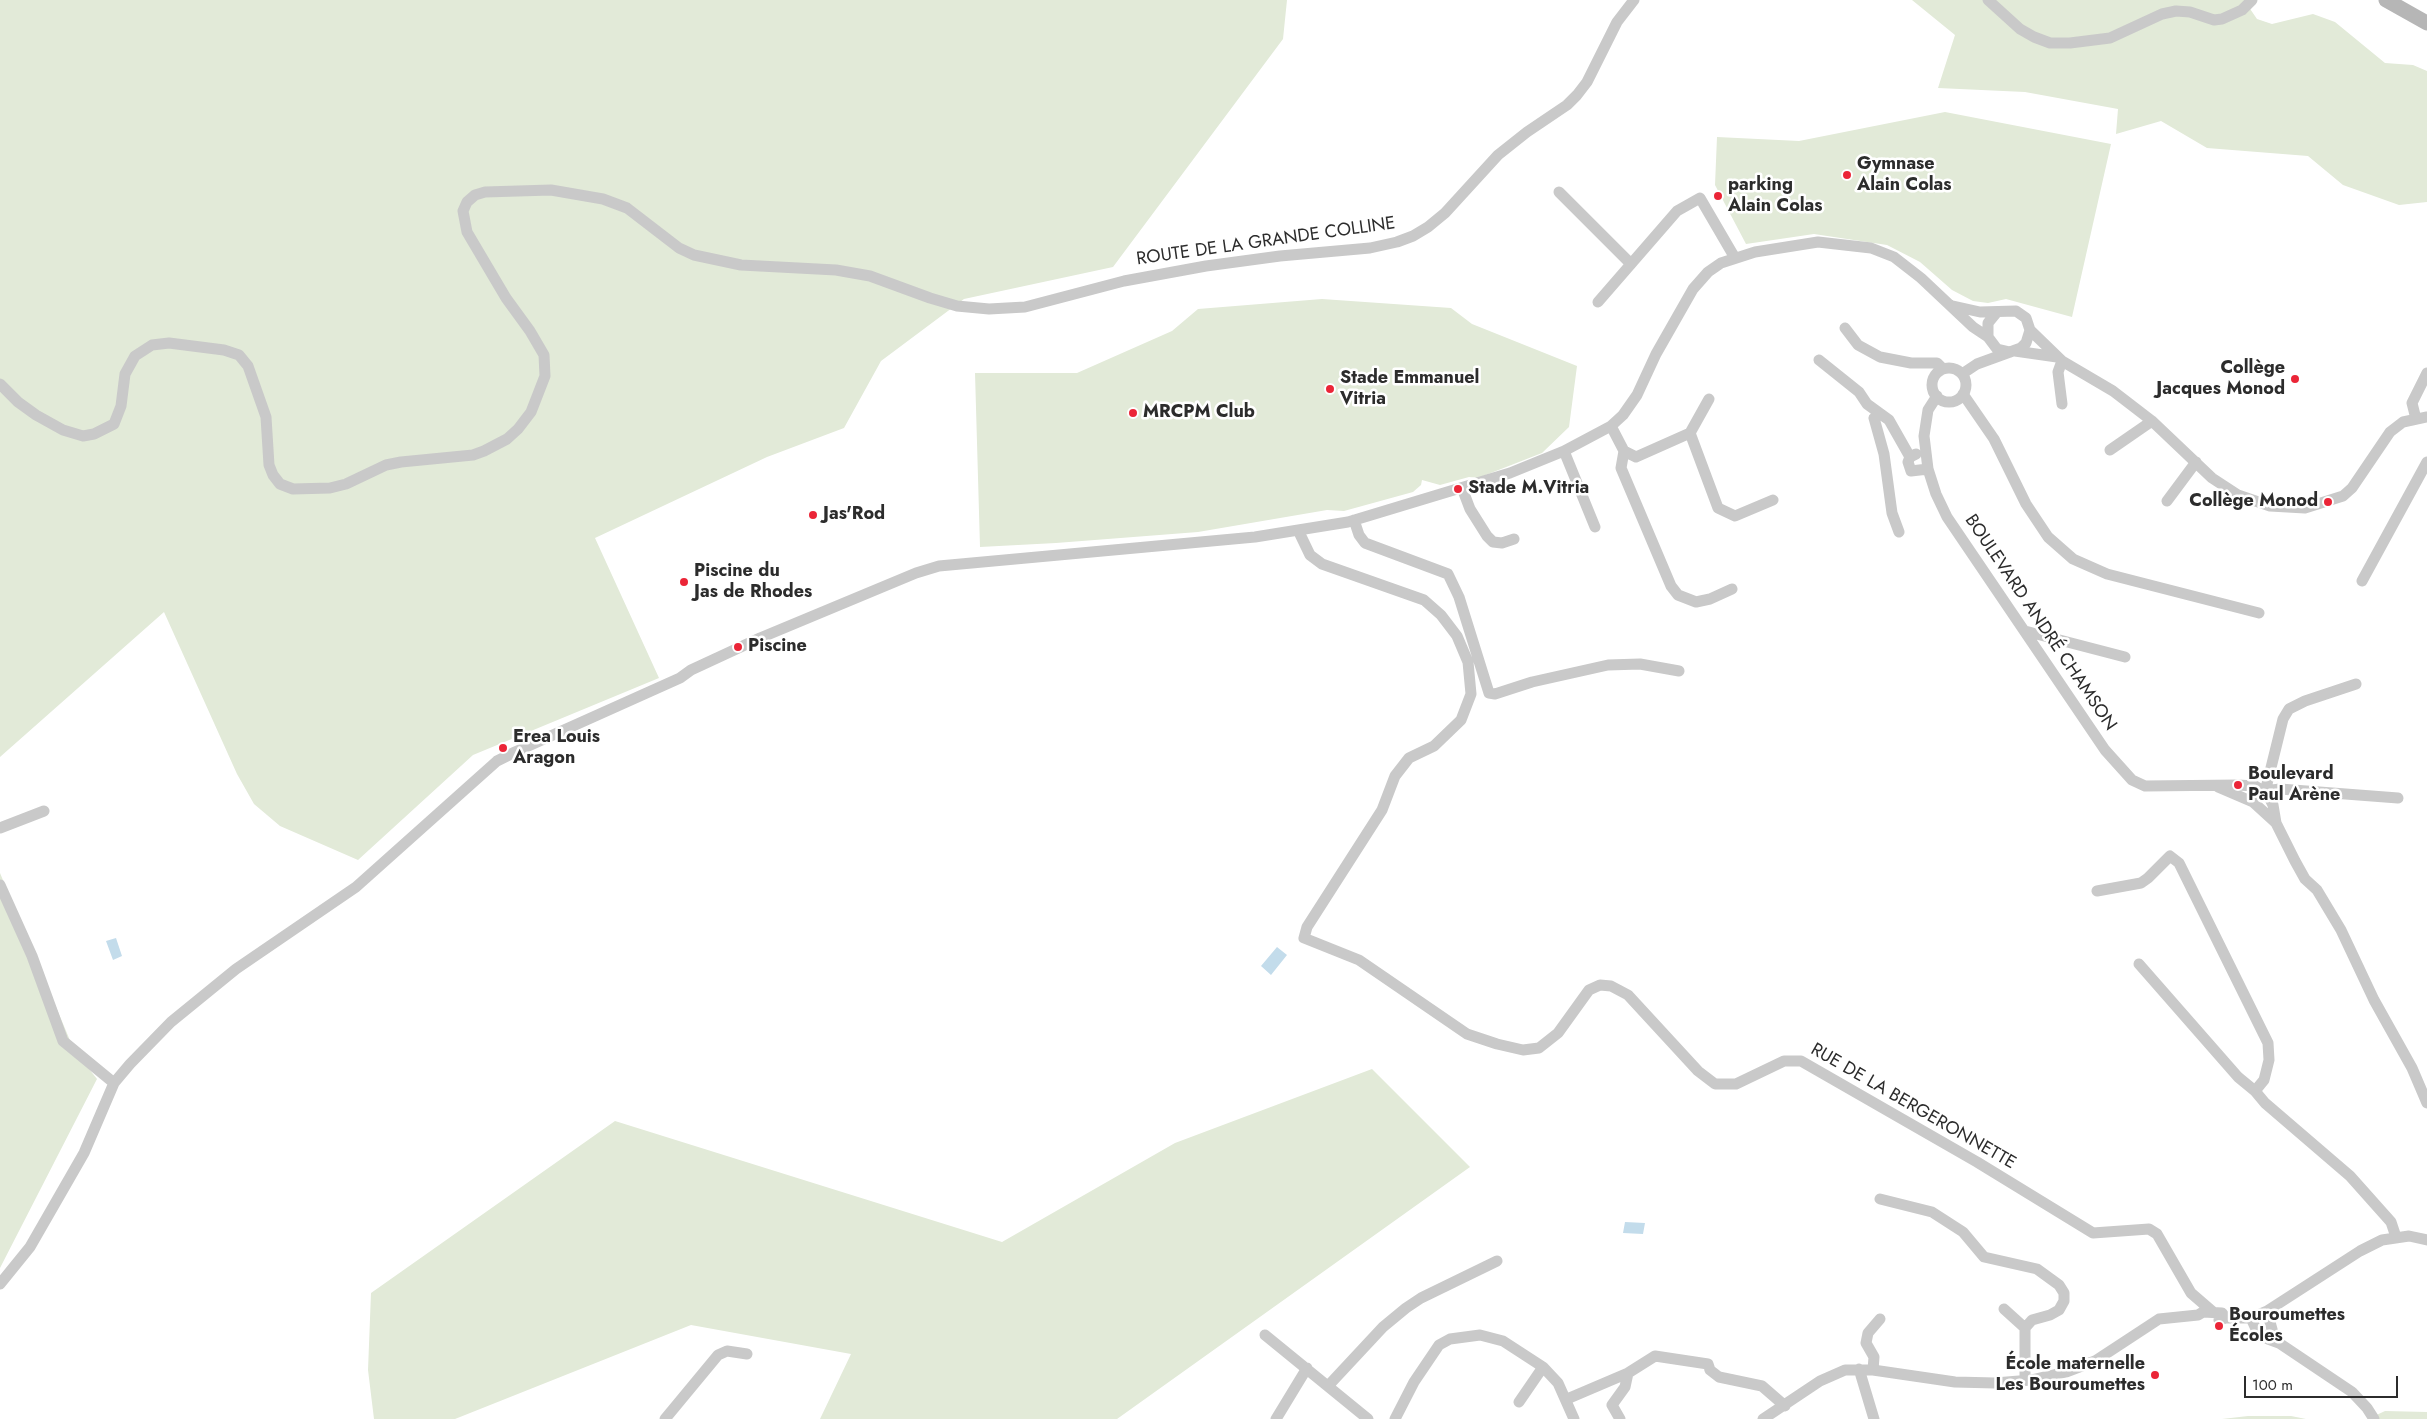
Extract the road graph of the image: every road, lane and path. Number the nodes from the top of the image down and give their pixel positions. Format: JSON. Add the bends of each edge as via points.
{"nodes":[{"id":1,"x":1634,"y":0,"type":"edge"},
{"id":2,"x":1988,"y":0,"type":"edge"},
{"id":3,"x":2241,"y":0,"type":"edge"},
{"id":4,"x":2252,"y":0,"type":"edge"},
{"id":5,"x":2386,"y":0,"type":"edge"},
{"id":6,"x":2406,"y":0,"type":"edge"},
{"id":7,"x":2427,"y":11,"type":"edge"},
{"id":8,"x":2233,"y":15,"type":"junction"},
{"id":9,"x":2427,"y":23,"type":"edge"},
{"id":10,"x":1559,"y":192,"type":"dead end"},
{"id":11,"x":1735,"y":258,"type":"junction"},
{"id":12,"x":1631,"y":264,"type":"junction"},
{"id":13,"x":1598,"y":302,"type":"dead end"},
{"id":14,"x":1951,"y":306,"type":"junction"},
{"id":15,"x":1997,"y":312,"type":"junction"},
{"id":16,"x":1845,"y":328,"type":"dead end"},
{"id":17,"x":2030,"y":330,"type":"junction"},
{"id":18,"x":1990,"y":340,"type":"junction"},
{"id":19,"x":2012,"y":352,"type":"junction"},
{"id":20,"x":2059,"y":359,"type":"junction"},
{"id":21,"x":1819,"y":360,"type":"dead end"},
{"id":22,"x":1977,"y":364,"type":"junction"},
{"id":23,"x":1942,"y":370,"type":"junction"},
{"id":24,"x":2427,"y":373,"type":"edge"},
{"id":25,"x":1962,"y":374,"type":"junction"},
{"id":26,"x":0,"y":384,"type":"edge"},
{"id":27,"x":1963,"y":394,"type":"junction"},
{"id":28,"x":1937,"y":396,"type":"junction"},
{"id":29,"x":1708,"y":399,"type":"dead end"},
{"id":30,"x":2062,"y":404,"type":"dead end"},
{"id":31,"x":1881,"y":414,"type":"junction"},
{"id":32,"x":2421,"y":418,"type":"edge"},
{"id":33,"x":2152,"y":421,"type":"junction"},
{"id":34,"x":1612,"y":426,"type":"junction"},
{"id":35,"x":1690,"y":433,"type":"junction"},
{"id":36,"x":2110,"y":450,"type":"dead end"},
{"id":37,"x":1564,"y":451,"type":"junction"},
{"id":38,"x":1624,"y":451,"type":"junction"},
{"id":39,"x":1925,"y":453,"type":"junction"},
{"id":40,"x":1910,"y":457,"type":"junction"},
{"id":41,"x":2196,"y":462,"type":"junction"},
{"id":42,"x":2427,"y":462,"type":"edge"},
{"id":43,"x":1928,"y":469,"type":"junction"},
{"id":44,"x":1462,"y":488,"type":"junction"},
{"id":45,"x":1773,"y":500,"type":"dead end"},
{"id":46,"x":2167,"y":500,"type":"dead end"},
{"id":47,"x":1354,"y":520,"type":"junction"},
{"id":48,"x":1596,"y":527,"type":"dead end"},
{"id":49,"x":1298,"y":530,"type":"junction"},
{"id":50,"x":1899,"y":532,"type":"dead end"},
{"id":51,"x":1514,"y":539,"type":"dead end"},
{"id":52,"x":2362,"y":581,"type":"dead end"},
{"id":53,"x":1732,"y":589,"type":"dead end"},
{"id":54,"x":2259,"y":613,"type":"dead end"},
{"id":55,"x":2025,"y":631,"type":"junction"},
{"id":56,"x":2125,"y":657,"type":"dead end"},
{"id":57,"x":1679,"y":671,"type":"dead end"},
{"id":58,"x":2356,"y":684,"type":"dead end"},
{"id":59,"x":2218,"y":786,"type":"junction"},
{"id":60,"x":2267,"y":794,"type":"junction"},
{"id":61,"x":2398,"y":798,"type":"dead end"},
{"id":62,"x":2256,"y":805,"type":"junction"},
{"id":63,"x":44,"y":811,"type":"dead end"},
{"id":64,"x":2276,"y":823,"type":"junction"},
{"id":65,"x":0,"y":828,"type":"edge"},
{"id":66,"x":0,"y":885,"type":"edge"},
{"id":67,"x":2097,"y":891,"type":"dead end"},
{"id":68,"x":2139,"y":964,"type":"dead end"},
{"id":69,"x":114,"y":1084,"type":"junction"},
{"id":70,"x":2255,"y":1091,"type":"junction"},
{"id":71,"x":2427,"y":1103,"type":"edge"},
{"id":72,"x":1880,"y":1199,"type":"dead end"},
{"id":73,"x":2396,"y":1237,"type":"junction"},
{"id":74,"x":2427,"y":1240,"type":"edge"},
{"id":75,"x":1497,"y":1261,"type":"dead end"},
{"id":76,"x":0,"y":1284,"type":"edge"},
{"id":77,"x":2191,"y":1293,"type":"junction"},
{"id":78,"x":2004,"y":1309,"type":"dead end"},
{"id":79,"x":2266,"y":1311,"type":"junction"},
{"id":80,"x":2213,"y":1312,"type":"junction"},
{"id":81,"x":2193,"y":1315,"type":"junction"},
{"id":82,"x":2226,"y":1318,"type":"junction"},
{"id":83,"x":2251,"y":1318,"type":"junction"},
{"id":84,"x":1880,"y":1319,"type":"dead end"},
{"id":85,"x":2025,"y":1328,"type":"junction"},
{"id":86,"x":1265,"y":1335,"type":"dead end"},
{"id":87,"x":2280,"y":1343,"type":"junction"},
{"id":88,"x":747,"y":1354,"type":"dead end"},
{"id":89,"x":1543,"y":1366,"type":"junction"},
{"id":90,"x":1307,"y":1368,"type":"junction"},
{"id":91,"x":1859,"y":1369,"type":"junction"},
{"id":92,"x":1873,"y":1370,"type":"junction"},
{"id":93,"x":1628,"y":1373,"type":"junction"},
{"id":94,"x":2025,"y":1380,"type":"junction"},
{"id":95,"x":1328,"y":1386,"type":"junction"},
{"id":96,"x":1567,"y":1399,"type":"junction"},
{"id":97,"x":1519,"y":1402,"type":"dead end"},
{"id":98,"x":1785,"y":1406,"type":"junction"},
{"id":99,"x":665,"y":1419,"type":"edge"},
{"id":100,"x":1276,"y":1419,"type":"edge"},
{"id":101,"x":1368,"y":1419,"type":"edge"},
{"id":102,"x":1396,"y":1419,"type":"edge"},
{"id":103,"x":1574,"y":1419,"type":"edge"},
{"id":104,"x":1620,"y":1419,"type":"edge"},
{"id":105,"x":1763,"y":1419,"type":"edge"},
{"id":106,"x":1874,"y":1419,"type":"edge"},
{"id":107,"x":2374,"y":1419,"type":"edge"}],
"edges":[{"from":1,"to":26,"type":"street","name":"ROUTE DE LA GRANDE COLLINE","via":[[1617,22],[1577,96],[1498,155],[1428,227],[1397,242],[1370,248],[1206,266],[1124,281],[1025,307],[989,309],[948,303],[870,276],[836,270],[741,265],[694,255],[679,248],[627,208],[603,199],[551,190],[485,192],[466,202],[463,211],[467,232],[544,355],[545,376],[531,412],[518,429],[484,451],[473,455],[401,462],[330,488],[293,489],[280,484],[269,465],[266,417],[248,366],[239,355],[224,350],[169,343],[152,346],[135,356],[125,374],[121,406],[114,424],[83,436],[56,426],[18,402]]},
{"from":2,"to":8,"type":"street","via":[[2020,29],[2050,42],[2090,42],[2110,38],[2168,12],[2183,11],[2214,20]]},
{"from":3,"to":8,"type":"street"},
{"from":4,"to":8,"type":"street"},
{"from":5,"to":9,"type":"street"},
{"from":6,"to":7,"type":"street"},
{"from":10,"to":12,"type":"street"},
{"from":11,"to":12,"type":"street","via":[[1700,198],[1677,211]]},
{"from":11,"to":14,"type":"street","via":[[1818,242],[1870,248],[1894,257]]},
{"from":11,"to":34,"type":"street","via":[[1708,272],[1693,289],[1637,395]]},
{"from":12,"to":13,"type":"street"},
{"from":14,"to":15,"type":"street"},
{"from":14,"to":18,"type":"street"},
{"from":15,"to":17,"type":"street","via":[[2010,309],[2022,314]]},
{"from":15,"to":18,"type":"street","via":[[1988,323]]},
{"from":16,"to":23,"type":"street","via":[[1858,345],[1880,357],[1911,363],[1937,363]]},
{"from":17,"to":19,"type":"street","via":[[2026,343]]},
{"from":17,"to":20,"type":"street"},
{"from":18,"to":19,"type":"street","via":[[2003,352]]},
{"from":18,"to":22,"type":"street"},
{"from":19,"to":20,"type":"street"},
{"from":19,"to":22,"type":"street"},
{"from":20,"to":30,"type":"street"},
{"from":20,"to":33,"type":"street","via":[[2113,391]]},
{"from":21,"to":31,"type":"street"},
{"from":22,"to":25,"type":"street"},
{"from":23,"to":25,"type":"street","via":[[1953,368]]},
{"from":23,"to":28,"type":"street","via":[[1933,381]]},
{"from":24,"to":32,"type":"street","via":[[2412,403]]},
{"from":25,"to":27,"type":"street","via":[[1966,384]]},
{"from":27,"to":28,"type":"street","via":[[1950,401]]},
{"from":27,"to":54,"type":"street","via":[[1994,439],[2026,504],[2048,537],[2073,559],[2107,574]]},
{"from":28,"to":39,"type":"street","name":"BOULEVARD ANDRÉ CHAMSON","via":[[1924,424]]},
{"from":29,"to":35,"type":"street"},
{"from":31,"to":40,"type":"street","via":[[1889,420]]},
{"from":31,"to":50,"type":"street","via":[[1874,418],[1884,454],[1892,513]]},
{"from":32,"to":41,"type":"street","via":[[2403,422],[2390,432],[2352,488],[2342,496],[2306,508],[2283,508],[2255,502],[2212,478]]},
{"from":33,"to":36,"type":"street"},
{"from":33,"to":41,"type":"street"},
{"from":34,"to":37,"type":"street"},
{"from":34,"to":38,"type":"street"},
{"from":35,"to":38,"type":"street","via":[[1636,456]]},
{"from":35,"to":45,"type":"street","via":[[1718,508],[1735,516]]},
{"from":37,"to":44,"type":"street"},
{"from":37,"to":48,"type":"street"},
{"from":38,"to":53,"type":"street","via":[[1621,468],[1671,586],[1678,595],[1696,602]]},
{"from":39,"to":40,"type":"street"},
{"from":39,"to":43,"type":"street","name":"BOULEVARD ANDRÉ CHAMSON"},
{"from":40,"to":43,"type":"street","via":[[1911,471]]},
{"from":41,"to":46,"type":"street"},
{"from":42,"to":52,"type":"street"},
{"from":43,"to":55,"type":"street","name":"BOULEVARD ANDRÉ CHAMSON","via":[[1947,517]]},
{"from":44,"to":47,"type":"street"},
{"from":44,"to":51,"type":"street","via":[[1486,536],[1493,542],[1502,543]]},
{"from":47,"to":49,"type":"street"},
{"from":47,"to":57,"type":"street","via":[[1365,544],[1448,574],[1459,597],[1489,693],[1608,665],[1640,664]]},
{"from":49,"to":69,"type":"street","via":[[1133,550],[939,566],[738,647],[680,678],[497,761],[356,888],[236,969],[171,1022]]},
{"from":49,"to":77,"type":"street","name":"RUE DE LA BERGERONNETTE","via":[[1310,555],[1322,564],[1424,600],[1442,615],[1458,636],[1468,662],[1471,694],[1461,720],[1434,746],[1409,758],[1395,776],[1382,810],[1307,927],[1304,938],[1359,960],[1467,1034],[1497,1044],[1523,1050],[1539,1048],[1558,1033],[1589,990],[1600,984],[1612,986],[1628,995],[1698,1071],[1715,1084],[1736,1084],[1784,1061],[1801,1061],[2093,1233],[2149,1229],[2157,1234]]},
{"from":55,"to":56,"type":"street"},
{"from":55,"to":59,"type":"street","name":"BOULEVARD ANDRÉ CHAMSON","via":[[2105,750],[2132,780],[2145,786]]},
{"from":58,"to":60,"type":"street","via":[[2289,709],[2283,719]]},
{"from":59,"to":60,"type":"street","name":"BOULEVARD ANDRÉ CHAMSON","via":[[2255,786]]},
{"from":59,"to":62,"type":"street","name":"BOULEVARD ANDRÉ CHAMSON"},
{"from":60,"to":61,"type":"street","via":[[2280,789]]},
{"from":60,"to":62,"type":"street","via":[[2259,791],[2254,794]]},
{"from":60,"to":64,"type":"street"},
{"from":62,"to":64,"type":"street"},
{"from":63,"to":65,"type":"street"},
{"from":64,"to":71,"type":"street","via":[[2305,879],[2317,890],[2341,930]]},
{"from":66,"to":69,"type":"street","via":[[32,956],[63,1041]]},
{"from":67,"to":70,"type":"street","via":[[2141,882],[2170,856],[2178,863],[2268,1043],[2269,1060],[2264,1080]]},
{"from":68,"to":70,"type":"street","via":[[2238,1077]]},
{"from":69,"to":76,"type":"street","via":[[84,1153],[30,1246]]},
{"from":70,"to":73,"type":"street","via":[[2264,1104],[2350,1176],[2391,1222]]},
{"from":72,"to":85,"type":"street","via":[[1932,1212],[1963,1232],[1984,1257],[2037,1270],[2060,1285],[2064,1301],[2059,1310],[2032,1320]]},
{"from":73,"to":74,"type":"street"},
{"from":73,"to":79,"type":"street","via":[[2360,1251]]},
{"from":75,"to":95,"type":"street","via":[[1406,1308],[1383,1327]]},
{"from":77,"to":80,"type":"street","name":"RUE DE LA BERGERONNETTE"},
{"from":77,"to":81,"type":"street"},
{"from":78,"to":85,"type":"street"},
{"from":79,"to":83,"type":"street"},
{"from":79,"to":87,"type":"street"},
{"from":80,"to":81,"type":"street"},
{"from":80,"to":82,"type":"street","name":"RUE DE LA BERGERONNETTE","via":[[2222,1313]]},
{"from":81,"to":82,"type":"street","via":[[2204,1319]]},
{"from":81,"to":94,"type":"street","via":[[2151,1322],[2104,1357],[2055,1375]]},
{"from":82,"to":83,"type":"street"},
{"from":83,"to":87,"type":"street","via":[[2268,1339]]},
{"from":84,"to":92,"type":"street","via":[[1868,1333],[1866,1343],[1874,1357]]},
{"from":85,"to":94,"type":"street"},
{"from":86,"to":90,"type":"street"},
{"from":87,"to":107,"type":"street","via":[[2352,1392]]},
{"from":88,"to":99,"type":"street","via":[[727,1351],[718,1354]]},
{"from":89,"to":96,"type":"street"},
{"from":89,"to":97,"type":"street"},
{"from":89,"to":102,"type":"street","via":[[1492,1337],[1480,1334],[1450,1340],[1439,1345],[1430,1356]]},
{"from":90,"to":95,"type":"street"},
{"from":90,"to":100,"type":"street"},
{"from":91,"to":92,"type":"street"},
{"from":91,"to":98,"type":"street","via":[[1833,1374]]},
{"from":91,"to":106,"type":"street"},
{"from":92,"to":94,"type":"street","via":[[1955,1382]]},
{"from":93,"to":96,"type":"street"},
{"from":93,"to":98,"type":"street","via":[[1654,1356],[1708,1364],[1719,1377],[1762,1386]]},
{"from":93,"to":104,"type":"street","via":[[1625,1387],[1612,1404]]},
{"from":95,"to":101,"type":"street"},
{"from":96,"to":103,"type":"street"},
{"from":98,"to":105,"type":"street"}]}
